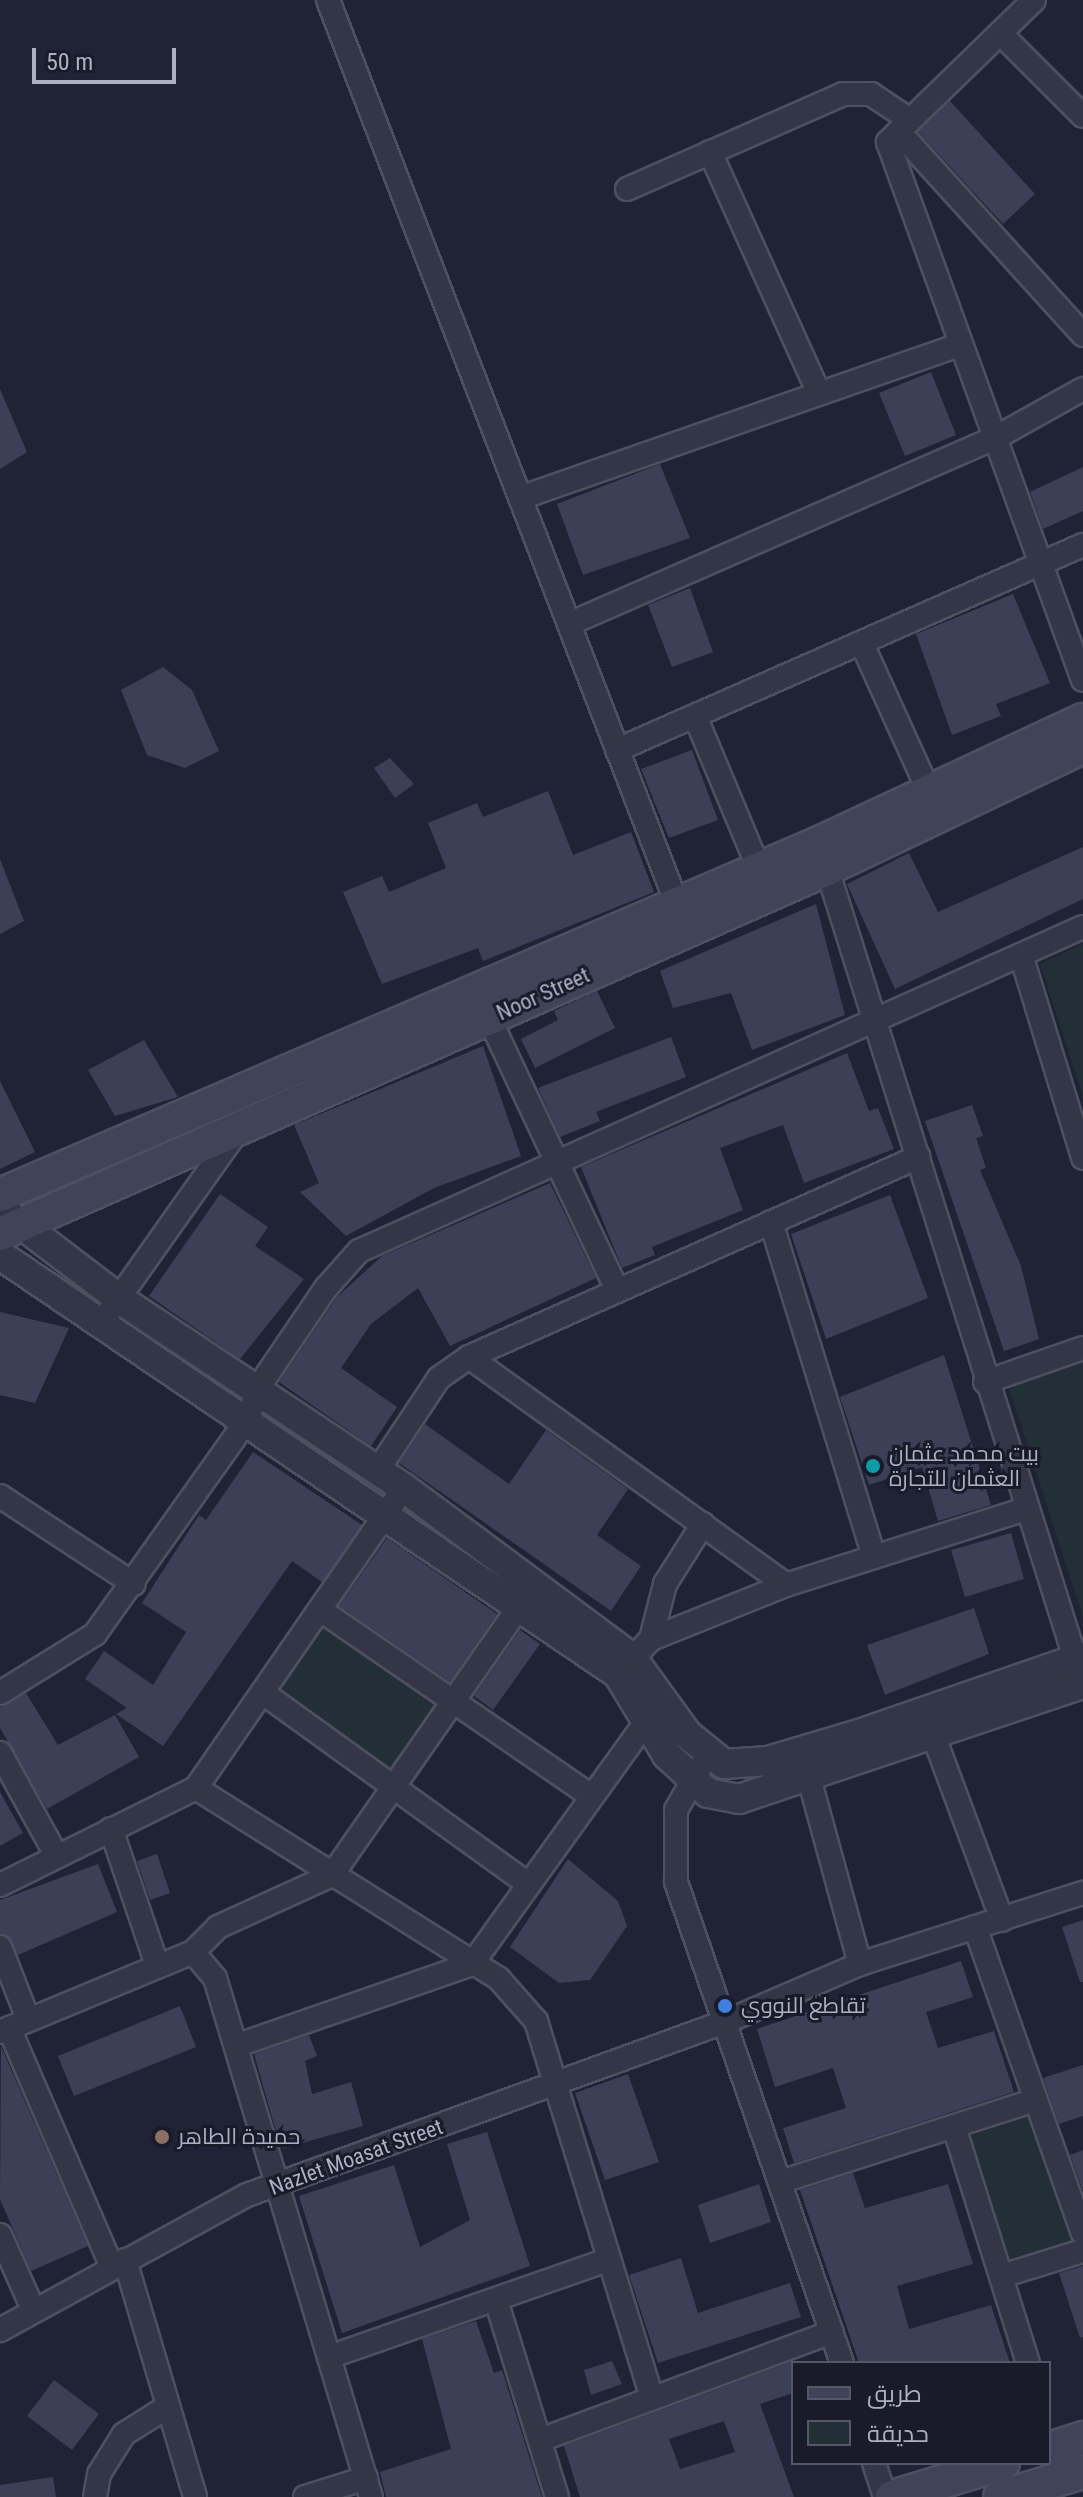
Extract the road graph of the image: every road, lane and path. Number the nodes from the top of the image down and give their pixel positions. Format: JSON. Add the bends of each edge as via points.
{"nodes":[{"id":1,"x":328,"y":0,"type":"edge"},
{"id":2,"x":1034,"y":0,"type":"edge"},
{"id":3,"x":1000,"y":33,"type":"junction"},
{"id":4,"x":1083,"y":116,"type":"edge"},
{"id":5,"x":904,"y":126,"type":"junction"},
{"id":6,"x":710,"y":152,"type":"junction"},
{"id":7,"x":627,"y":189,"type":"dead end"},
{"id":8,"x":1083,"y":335,"type":"edge"},
{"id":9,"x":961,"y":344,"type":"junction"},
{"id":10,"x":1083,"y":389,"type":"edge"},
{"id":11,"x":819,"y":393,"type":"junction"},
{"id":12,"x":997,"y":437,"type":"junction"},
{"id":13,"x":520,"y":498,"type":"junction"},
{"id":14,"x":1083,"y":545,"type":"edge"},
{"id":15,"x":1042,"y":566,"type":"junction"},
{"id":16,"x":569,"y":624,"type":"junction"},
{"id":17,"x":862,"y":644,"type":"junction"},
{"id":18,"x":1083,"y":680,"type":"edge"},
{"id":19,"x":695,"y":716,"type":"junction"},
{"id":20,"x":1083,"y":720,"type":"edge"},
{"id":21,"x":1083,"y":747,"type":"edge"},
{"id":22,"x":617,"y":750,"type":"junction"},
{"id":23,"x":929,"y":792,"type":"junction"},
{"id":24,"x":823,"y":856,"type":"junction"},
{"id":25,"x":759,"y":869,"type":"junction"},
{"id":26,"x":677,"y":904,"type":"junction"},
{"id":27,"x":1083,"y":927,"type":"edge"},
{"id":28,"x":1022,"y":958,"type":"junction"},
{"id":29,"x":489,"y":1018,"type":"junction"},
{"id":30,"x":876,"y":1021,"type":"junction"},
{"id":31,"x":239,"y":1128,"type":"junction"},
{"id":32,"x":919,"y":1157,"type":"junction"},
{"id":33,"x":1083,"y":1158,"type":"edge"},
{"id":34,"x":555,"y":1164,"type":"junction"},
{"id":35,"x":0,"y":1195,"type":"edge"},
{"id":36,"x":6,"y":1222,"type":"edge"},
{"id":37,"x":771,"y":1222,"type":"junction"},
{"id":38,"x":0,"y":1255,"type":"edge"},
{"id":39,"x":617,"y":1290,"type":"junction"},
{"id":40,"x":111,"y":1309,"type":"junction"},
{"id":41,"x":1083,"y":1348,"type":"edge"},
{"id":42,"x":469,"y":1357,"type":"junction"},
{"id":43,"x":985,"y":1382,"type":"junction"},
{"id":44,"x":258,"y":1388,"type":"junction"},
{"id":45,"x":248,"y":1419,"type":"junction"},
{"id":46,"x":378,"y":1470,"type":"junction"},
{"id":47,"x":404,"y":1488,"type":"junction"},
{"id":48,"x":3,"y":1501,"type":"edge"},
{"id":49,"x":1026,"y":1509,"type":"junction"},
{"id":50,"x":385,"y":1514,"type":"junction"},
{"id":51,"x":703,"y":1524,"type":"junction"},
{"id":52,"x":874,"y":1556,"type":"junction"},
{"id":53,"x":134,"y":1584,"type":"junction"},
{"id":54,"x":786,"y":1585,"type":"junction"},
{"id":55,"x":519,"y":1607,"type":"junction"},
{"id":56,"x":322,"y":1611,"type":"junction"},
{"id":57,"x":634,"y":1657,"type":"junction"},
{"id":58,"x":1081,"y":1670,"type":"edge"},
{"id":59,"x":0,"y":1693,"type":"edge"},
{"id":60,"x":266,"y":1695,"type":"junction"},
{"id":61,"x":454,"y":1699,"type":"junction"},
{"id":62,"x":658,"y":1707,"type":"junction"},
{"id":63,"x":934,"y":1737,"type":"junction"},
{"id":64,"x":0,"y":1753,"type":"edge"},
{"id":65,"x":707,"y":1756,"type":"junction"},
{"id":66,"x":809,"y":1778,"type":"junction"},
{"id":67,"x":690,"y":1782,"type":"junction"},
{"id":68,"x":196,"y":1788,"type":"junction"},
{"id":69,"x":392,"y":1789,"type":"junction"},
{"id":70,"x":590,"y":1795,"type":"junction"},
{"id":71,"x":111,"y":1829,"type":"junction"},
{"id":72,"x":55,"y":1853,"type":"junction"},
{"id":73,"x":332,"y":1875,"type":"junction"},
{"id":74,"x":525,"y":1882,"type":"junction"},
{"id":75,"x":0,"y":1885,"type":"edge"},
{"id":76,"x":1083,"y":1893,"type":"edge"},
{"id":77,"x":1002,"y":1920,"type":"junction"},
{"id":78,"x":975,"y":1927,"type":"junction"},
{"id":79,"x":0,"y":1947,"type":"edge"},
{"id":80,"x":193,"y":1952,"type":"junction"},
{"id":81,"x":472,"y":1964,"type":"junction"},
{"id":82,"x":860,"y":1964,"type":"junction"},
{"id":83,"x":157,"y":1965,"type":"junction"},
{"id":84,"x":730,"y":2020,"type":"junction"},
{"id":85,"x":12,"y":2026,"type":"edge"},
{"id":86,"x":238,"y":2045,"type":"junction"},
{"id":87,"x":558,"y":2084,"type":"junction"},
{"id":88,"x":1035,"y":2100,"type":"junction"},
{"id":89,"x":955,"y":2130,"type":"junction"},
{"id":90,"x":783,"y":2181,"type":"junction"},
{"id":91,"x":276,"y":2186,"type":"junction"},
{"id":92,"x":1083,"y":2233,"type":"edge"},
{"id":93,"x":0,"y":2235,"type":"edge"},
{"id":94,"x":1083,"y":2251,"type":"edge"},
{"id":95,"x":608,"y":2260,"type":"junction"},
{"id":96,"x":118,"y":2264,"type":"junction"},
{"id":97,"x":1002,"y":2276,"type":"junction"},
{"id":98,"x":496,"y":2300,"type":"junction"},
{"id":99,"x":33,"y":2309,"type":"junction"},
{"id":100,"x":0,"y":2330,"type":"edge"},
{"id":101,"x":832,"y":2332,"type":"junction"},
{"id":102,"x":329,"y":2357,"type":"junction"},
{"id":103,"x":841,"y":2361,"type":"edge"},
{"id":104,"x":1027,"y":2361,"type":"edge"},
{"id":105,"x":652,"y":2399,"type":"junction"},
{"id":106,"x":164,"y":2409,"type":"junction"},
{"id":107,"x":540,"y":2440,"type":"junction"},
{"id":108,"x":875,"y":2465,"type":"edge"},
{"id":109,"x":996,"y":2465,"type":"edge"},
{"id":110,"x":1083,"y":2472,"type":"edge"},
{"id":111,"x":369,"y":2488,"type":"edge"},
{"id":112,"x":1042,"y":2492,"type":"edge"},
{"id":113,"x":95,"y":2497,"type":"edge"},
{"id":114,"x":195,"y":2497,"type":"edge"},
{"id":115,"x":305,"y":2497,"type":"edge"},
{"id":116,"x":557,"y":2497,"type":"edge"},
{"id":117,"x":885,"y":2497,"type":"edge"},
{"id":118,"x":892,"y":2497,"type":"edge"},
{"id":119,"x":1000,"y":2497,"type":"edge"}],
"edges":[{"from":1,"to":13,"type":"street"},
{"from":2,"to":3,"type":"street"},
{"from":3,"to":4,"type":"street"},
{"from":3,"to":5,"type":"street"},
{"from":5,"to":6,"type":"street","via":[[871,94],[843,94]]},
{"from":5,"to":8,"type":"street"},
{"from":5,"to":9,"type":"street","via":[[888,142]]},
{"from":6,"to":7,"type":"street"},
{"from":6,"to":11,"type":"street"},
{"from":9,"to":11,"type":"street"},
{"from":9,"to":12,"type":"street"},
{"from":10,"to":12,"type":"street"},
{"from":11,"to":13,"type":"street"},
{"from":12,"to":15,"type":"street"},
{"from":12,"to":16,"type":"street"},
{"from":13,"to":16,"type":"street"},
{"from":14,"to":15,"type":"street"},
{"from":15,"to":17,"type":"street"},
{"from":15,"to":18,"type":"street"},
{"from":16,"to":22,"type":"street"},
{"from":17,"to":19,"type":"street"},
{"from":17,"to":23,"type":"street"},
{"from":19,"to":22,"type":"street"},
{"from":19,"to":25,"type":"street"},
{"from":20,"to":23,"type":"main road","name":"Noor Street"},
{"from":21,"to":24,"type":"main road","name":"Noor Street"},
{"from":22,"to":26,"type":"street"},
{"from":23,"to":24,"type":"main road","name":"Noor Street"},
{"from":24,"to":25,"type":"main road","name":"Noor Street"},
{"from":24,"to":29,"type":"main road","name":"Noor Street"},
{"from":24,"to":30,"type":"street"},
{"from":25,"to":26,"type":"main road","name":"Noor Street"},
{"from":26,"to":35,"type":"main road","name":"Noor Street"},
{"from":27,"to":28,"type":"street"},
{"from":28,"to":30,"type":"street"},
{"from":28,"to":33,"type":"street"},
{"from":29,"to":31,"type":"main road","name":"Noor Street"},
{"from":29,"to":34,"type":"street"},
{"from":30,"to":32,"type":"street"},
{"from":30,"to":34,"type":"street"},
{"from":31,"to":36,"type":"main road","name":"Noor Street"},
{"from":31,"to":40,"type":"street"},
{"from":32,"to":37,"type":"street"},
{"from":32,"to":43,"type":"street"},
{"from":34,"to":39,"type":"street"},
{"from":34,"to":44,"type":"street","via":[[359,1251]]},
{"from":36,"to":40,"type":"street"},
{"from":37,"to":39,"type":"street"},
{"from":37,"to":52,"type":"street"},
{"from":38,"to":40,"type":"street"},
{"from":39,"to":42,"type":"street"},
{"from":40,"to":44,"type":"street"},
{"from":40,"to":45,"type":"street"},
{"from":41,"to":43,"type":"street"},
{"from":42,"to":46,"type":"street","via":[[439,1378]]},
{"from":42,"to":51,"type":"street"},
{"from":43,"to":49,"type":"street"},
{"from":44,"to":45,"type":"street"},
{"from":44,"to":46,"type":"street"},
{"from":45,"to":50,"type":"street"},
{"from":45,"to":53,"type":"street"},
{"from":46,"to":47,"type":"street"},
{"from":47,"to":50,"type":"street"},
{"from":47,"to":57,"type":"street"},
{"from":48,"to":53,"type":"street"},
{"from":49,"to":52,"type":"street"},
{"from":49,"to":58,"type":"street"},
{"from":50,"to":55,"type":"street"},
{"from":50,"to":56,"type":"street"},
{"from":51,"to":54,"type":"street"},
{"from":51,"to":57,"type":"street","via":[[665,1584]]},
{"from":52,"to":54,"type":"street"},
{"from":53,"to":59,"type":"street","via":[[95,1634]]},
{"from":54,"to":57,"type":"street"},
{"from":55,"to":57,"type":"street"},
{"from":55,"to":61,"type":"street"},
{"from":56,"to":60,"type":"street"},
{"from":56,"to":61,"type":"street"},
{"from":57,"to":62,"type":"street"},
{"from":58,"to":63,"type":"street"},
{"from":58,"to":65,"type":"street","via":[[768,1761],[724,1764]]},
{"from":60,"to":68,"type":"street"},
{"from":60,"to":69,"type":"street"},
{"from":61,"to":69,"type":"street"},
{"from":61,"to":70,"type":"street"},
{"from":62,"to":65,"type":"street"},
{"from":62,"to":67,"type":"street"},
{"from":62,"to":70,"type":"street"},
{"from":63,"to":66,"type":"street"},
{"from":63,"to":77,"type":"street"},
{"from":64,"to":72,"type":"street"},
{"from":65,"to":67,"type":"street"},
{"from":66,"to":67,"type":"street","via":[[739,1799]]},
{"from":66,"to":82,"type":"street"},
{"from":67,"to":84,"type":"street","via":[[676,1810],[676,1882]]},
{"from":68,"to":71,"type":"street"},
{"from":68,"to":73,"type":"street"},
{"from":69,"to":73,"type":"street"},
{"from":69,"to":74,"type":"street"},
{"from":70,"to":74,"type":"street"},
{"from":71,"to":72,"type":"street"},
{"from":71,"to":83,"type":"street"},
{"from":72,"to":75,"type":"street"},
{"from":73,"to":80,"type":"street","via":[[218,1927]]},
{"from":73,"to":81,"type":"street"},
{"from":74,"to":81,"type":"street"},
{"from":76,"to":77,"type":"street","name":"Nazlet Moasat Street"},
{"from":77,"to":78,"type":"street","name":"Nazlet Moasat Street"},
{"from":78,"to":82,"type":"street","name":"Nazlet Moasat Street"},
{"from":78,"to":88,"type":"street"},
{"from":79,"to":85,"type":"street"},
{"from":80,"to":83,"type":"street"},
{"from":80,"to":86,"type":"street","via":[[215,1978]]},
{"from":81,"to":86,"type":"street"},
{"from":81,"to":87,"type":"street","via":[[499,1979],[536,2021]]},
{"from":82,"to":84,"type":"street","name":"Nazlet Moasat Street"},
{"from":83,"to":85,"type":"street"},
{"from":84,"to":87,"type":"street","name":"Nazlet Moasat Street"},
{"from":84,"to":90,"type":"street"},
{"from":85,"to":96,"type":"street"},
{"from":86,"to":91,"type":"street"},
{"from":87,"to":91,"type":"street","name":"Nazlet Moasat Street"},
{"from":87,"to":95,"type":"street"},
{"from":88,"to":89,"type":"street"},
{"from":88,"to":92,"type":"street"},
{"from":89,"to":90,"type":"street"},
{"from":89,"to":97,"type":"street"},
{"from":90,"to":101,"type":"street"},
{"from":91,"to":96,"type":"street","name":"Nazlet Moasat Street"},
{"from":91,"to":102,"type":"street"},
{"from":93,"to":99,"type":"street"},
{"from":94,"to":97,"type":"street"},
{"from":95,"to":98,"type":"street"},
{"from":95,"to":105,"type":"street"},
{"from":96,"to":99,"type":"street","name":"Nazlet Moasat Street"},
{"from":96,"to":106,"type":"street"},
{"from":97,"to":104,"type":"street"},
{"from":98,"to":102,"type":"street"},
{"from":98,"to":107,"type":"street"},
{"from":99,"to":100,"type":"street","name":"Nazlet Moasat Street"},
{"from":101,"to":103,"type":"street"},
{"from":101,"to":105,"type":"street"},
{"from":102,"to":111,"type":"street"},
{"from":105,"to":107,"type":"street"},
{"from":106,"to":113,"type":"street","via":[[124,2434],[99,2474]]},
{"from":106,"to":114,"type":"street"},
{"from":107,"to":116,"type":"street"},
{"from":108,"to":117,"type":"street"},
{"from":109,"to":118,"type":"main road"},
{"from":110,"to":112,"type":"main road"},
{"from":111,"to":115,"type":"street"},
{"from":112,"to":119,"type":"main road"}]}
